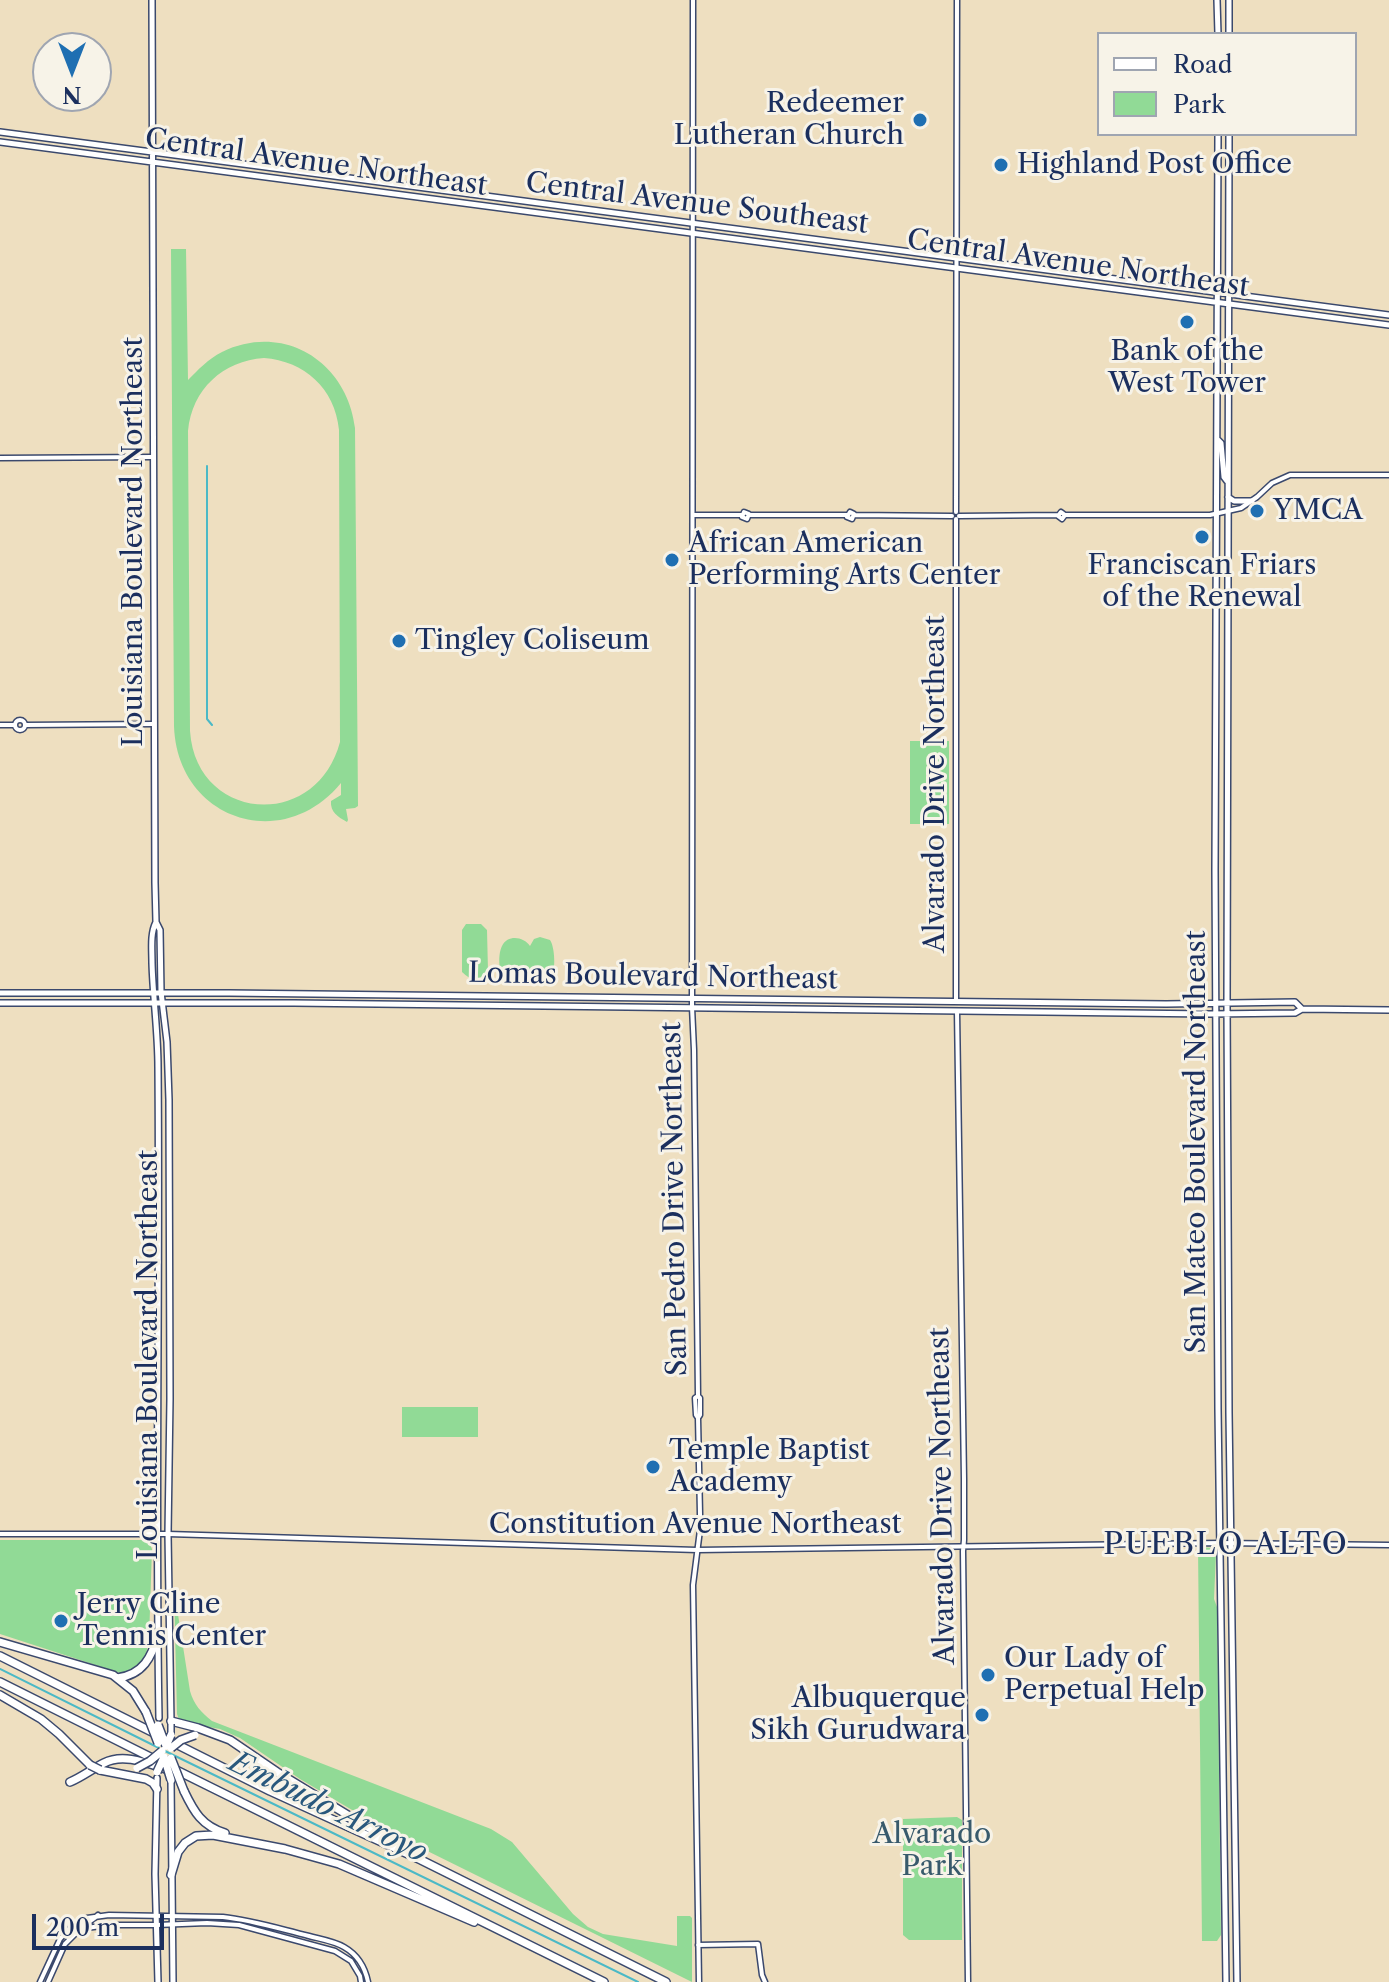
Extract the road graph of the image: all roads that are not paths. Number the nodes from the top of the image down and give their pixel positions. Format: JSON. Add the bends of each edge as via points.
{"nodes":[{"id":1,"x":152,"y":0,"type":"edge"},
{"id":2,"x":693,"y":0,"type":"edge"},
{"id":3,"x":957,"y":0,"type":"edge"},
{"id":4,"x":1217,"y":0,"type":"edge"},
{"id":5,"x":1229,"y":0,"type":"edge"},
{"id":6,"x":1218,"y":32,"type":"edge"},
{"id":7,"x":1229,"y":32,"type":"edge"},
{"id":8,"x":0,"y":132,"type":"edge"},
{"id":9,"x":1218,"y":136,"type":"edge"},
{"id":10,"x":1229,"y":136,"type":"edge"},
{"id":11,"x":0,"y":142,"type":"edge"},
{"id":12,"x":152,"y":153,"type":"junction"},
{"id":13,"x":152,"y":162,"type":"junction"},
{"id":14,"x":693,"y":223,"type":"junction"},
{"id":15,"x":693,"y":234,"type":"junction"},
{"id":16,"x":957,"y":258,"type":"junction"},
{"id":17,"x":955,"y":268,"type":"junction"},
{"id":18,"x":1217,"y":292,"type":"junction"},
{"id":19,"x":1229,"y":294,"type":"junction"},
{"id":20,"x":1217,"y":302,"type":"junction"},
{"id":21,"x":1229,"y":304,"type":"junction"},
{"id":22,"x":1389,"y":315,"type":"edge"},
{"id":23,"x":1389,"y":325,"type":"edge"},
{"id":24,"x":1217,"y":439,"type":"junction"},
{"id":25,"x":153,"y":457,"type":"junction"},
{"id":26,"x":0,"y":458,"type":"edge"},
{"id":27,"x":1389,"y":475,"type":"edge"},
{"id":28,"x":1228,"y":481,"type":"junction"},
{"id":29,"x":1228,"y":497,"type":"junction"},
{"id":30,"x":1252,"y":501,"type":"junction"},
{"id":31,"x":1228,"y":512,"type":"junction"},
{"id":32,"x":1216,"y":514,"type":"junction"},
{"id":33,"x":693,"y":515,"type":"junction"},
{"id":34,"x":956,"y":516,"type":"junction"},
{"id":35,"x":154,"y":724,"type":"junction"},
{"id":36,"x":0,"y":725,"type":"edge"},
{"id":37,"x":156,"y":922,"type":"junction"},
{"id":38,"x":153,"y":992,"type":"junction"},
{"id":39,"x":161,"y":992,"type":"junction"},
{"id":40,"x":0,"y":993,"type":"edge"},
{"id":41,"x":692,"y":997,"type":"junction"},
{"id":42,"x":956,"y":1000,"type":"junction"},
{"id":43,"x":153,"y":1002,"type":"junction"},
{"id":44,"x":162,"y":1002,"type":"junction"},
{"id":45,"x":0,"y":1003,"type":"edge"},
{"id":46,"x":1227,"y":1003,"type":"junction"},
{"id":47,"x":1216,"y":1004,"type":"junction"},
{"id":48,"x":692,"y":1007,"type":"junction"},
{"id":49,"x":1302,"y":1009,"type":"junction"},
{"id":50,"x":1389,"y":1010,"type":"edge"},
{"id":51,"x":957,"y":1011,"type":"junction"},
{"id":52,"x":1227,"y":1013,"type":"junction"},
{"id":53,"x":1217,"y":1014,"type":"junction"},
{"id":54,"x":0,"y":1534,"type":"edge"},
{"id":55,"x":158,"y":1534,"type":"junction"},
{"id":56,"x":168,"y":1534,"type":"junction"},
{"id":57,"x":1221,"y":1543,"type":"junction"},
{"id":58,"x":1231,"y":1543,"type":"junction"},
{"id":59,"x":1389,"y":1545,"type":"edge"},
{"id":60,"x":963,"y":1546,"type":"junction"},
{"id":61,"x":697,"y":1550,"type":"junction"},
{"id":62,"x":158,"y":1634,"type":"junction"},
{"id":63,"x":0,"y":1642,"type":"edge"},
{"id":64,"x":0,"y":1656,"type":"edge"},
{"id":65,"x":117,"y":1678,"type":"junction"},
{"id":66,"x":0,"y":1682,"type":"edge"},
{"id":67,"x":0,"y":1695,"type":"edge"},
{"id":68,"x":158,"y":1722,"type":"joint"},
{"id":69,"x":171,"y":1723,"type":"junction"},
{"id":70,"x":215,"y":1734,"type":"junction"},
{"id":71,"x":171,"y":1735,"type":"joint"},
{"id":72,"x":165,"y":1751,"type":"junction"},
{"id":73,"x":118,"y":1774,"type":"junction"},
{"id":74,"x":157,"y":1775,"type":"joint"},
{"id":75,"x":188,"y":1776,"type":"junction"},
{"id":76,"x":70,"y":1782,"type":"dead end"},
{"id":77,"x":171,"y":1782,"type":"joint"},
{"id":78,"x":157,"y":1789,"type":"junction"},
{"id":79,"x":242,"y":1840,"type":"junction"},
{"id":80,"x":421,"y":1860,"type":"junction"},
{"id":81,"x":171,"y":1875,"type":"junction"},
{"id":82,"x":98,"y":1915,"type":"junction"},
{"id":83,"x":157,"y":1915,"type":"junction"},
{"id":84,"x":173,"y":1916,"type":"junction"},
{"id":85,"x":157,"y":1925,"type":"junction"},
{"id":86,"x":173,"y":1925,"type":"junction"},
{"id":87,"x":501,"y":1931,"type":"junction"},
{"id":88,"x":65,"y":1944,"type":"junction"},
{"id":89,"x":698,"y":1945,"type":"junction"},
{"id":90,"x":40,"y":1982,"type":"edge"},
{"id":91,"x":48,"y":1982,"type":"edge"},
{"id":92,"x":158,"y":1982,"type":"edge"},
{"id":93,"x":173,"y":1982,"type":"edge"},
{"id":94,"x":361,"y":1982,"type":"edge"},
{"id":95,"x":368,"y":1982,"type":"edge"},
{"id":96,"x":604,"y":1982,"type":"edge"},
{"id":97,"x":666,"y":1982,"type":"edge"},
{"id":98,"x":699,"y":1982,"type":"edge"},
{"id":99,"x":765,"y":1982,"type":"edge"},
{"id":100,"x":968,"y":1982,"type":"edge"},
{"id":101,"x":1226,"y":1982,"type":"edge"},
{"id":102,"x":1237,"y":1982,"type":"edge"}],
"edges":[{"from":1,"to":12,"type":"main road","name":"Louisiana Boulevard Northeast"},
{"from":2,"to":14,"type":"street","name":"San Pedro Drive Northeast"},
{"from":3,"to":16,"type":"street","name":"Alvarado Drive Northeast"},
{"from":4,"to":6,"type":"main road"},
{"from":5,"to":7,"type":"main road"},
{"from":8,"to":12,"type":"main road","name":"Central Avenue Southeast"},
{"from":9,"to":18,"type":"main road","name":"San Mateo Boulevard Northeast"},
{"from":10,"to":19,"type":"main road","name":"San Mateo Boulevard Northeast"},
{"from":11,"to":13,"type":"main road","name":"Central Avenue Northeast"},
{"from":12,"to":13,"type":"main road","name":"Louisiana Boulevard Northeast"},
{"from":12,"to":14,"type":"main road","name":"Central Avenue Southeast"},
{"from":13,"to":15,"type":"main road","name":"Central Avenue Northeast"},
{"from":13,"to":25,"type":"main road","name":"Louisiana Boulevard Northeast"},
{"from":14,"to":15,"type":"street","name":"San Pedro Drive Northeast"},
{"from":14,"to":16,"type":"main road","name":"Central Avenue Southeast"},
{"from":15,"to":17,"type":"main road","name":"Central Avenue Northeast"},
{"from":15,"to":33,"type":"street","name":"San Pedro Drive Northeast"},
{"from":16,"to":17,"type":"street","name":"Alvarado Drive Northeast"},
{"from":16,"to":18,"type":"main road","name":"Central Avenue Southeast"},
{"from":17,"to":20,"type":"main road","name":"Central Avenue Northeast"},
{"from":17,"to":34,"type":"street","name":"Alvarado Drive Northeast"},
{"from":18,"to":19,"type":"main road","name":"Central Avenue Southeast"},
{"from":18,"to":20,"type":"main road","name":"San Mateo Boulevard Northeast"},
{"from":19,"to":21,"type":"main road","name":"San Mateo Boulevard Northeast"},
{"from":19,"to":22,"type":"main road","name":"Central Avenue Southeast"},
{"from":20,"to":21,"type":"main road","name":"Central Avenue Northeast"},
{"from":20,"to":24,"type":"main road","name":"San Mateo Boulevard Northeast"},
{"from":21,"to":23,"type":"main road","name":"Central Avenue Northeast"},
{"from":21,"to":28,"type":"main road","name":"San Mateo Boulevard Northeast"},
{"from":24,"to":28,"type":"main road"},
{"from":24,"to":32,"type":"main road","name":"San Mateo Boulevard Northeast"},
{"from":25,"to":26,"type":"street"},
{"from":25,"to":35,"type":"main road","name":"Louisiana Boulevard Northeast"},
{"from":27,"to":30,"type":"street","via":[[1290,475]]},
{"from":28,"to":29,"type":"main road","name":"San Mateo Boulevard Northeast"},
{"from":29,"to":30,"type":"main road"},
{"from":29,"to":31,"type":"main road","name":"San Mateo Boulevard Northeast"},
{"from":30,"to":31,"type":"street"},
{"from":31,"to":32,"type":"street"},
{"from":31,"to":46,"type":"main road","name":"San Mateo Boulevard Northeast"},
{"from":32,"to":34,"type":"street"},
{"from":32,"to":47,"type":"main road","name":"San Mateo Boulevard Northeast"},
{"from":33,"to":34,"type":"street"},
{"from":33,"to":41,"type":"street","name":"San Pedro Drive Northeast"},
{"from":34,"to":42,"type":"street","name":"Alvarado Drive Northeast"},
{"from":35,"to":36,"type":"street","via":[[25,725],[20,730]]},
{"from":35,"to":37,"type":"main road","name":"Louisiana Boulevard Northeast"},
{"from":37,"to":38,"type":"main road","name":"Louisiana Boulevard Northeast"},
{"from":37,"to":39,"type":"main road","name":"Louisiana Boulevard Northeast"},
{"from":38,"to":39,"type":"main road","name":"Lomas Boulevard Northeast"},
{"from":38,"to":40,"type":"main road","name":"Lomas Boulevard Northeast"},
{"from":38,"to":43,"type":"main road","name":"Louisiana Boulevard Northeast"},
{"from":39,"to":41,"type":"main road","name":"Lomas Boulevard Northeast"},
{"from":39,"to":44,"type":"main road","name":"Louisiana Boulevard Northeast"},
{"from":41,"to":42,"type":"main road","name":"Lomas Boulevard Northeast"},
{"from":41,"to":48,"type":"street","name":"San Pedro Drive Northeast"},
{"from":42,"to":47,"type":"main road","name":"Lomas Boulevard Northeast"},
{"from":43,"to":44,"type":"main road","name":"Lomas Boulevard Northeast"},
{"from":43,"to":45,"type":"main road","name":"Lomas Boulevard Northeast"},
{"from":43,"to":55,"type":"main road","name":"Louisiana Boulevard Northeast","via":[[160,1267]]},
{"from":44,"to":48,"type":"main road","name":"Lomas Boulevard Northeast"},
{"from":44,"to":56,"type":"main road","name":"Louisiana Boulevard Northeast","via":[[169,1100]]},
{"from":46,"to":47,"type":"main road","name":"Lomas Boulevard Northeast"},
{"from":46,"to":49,"type":"main road","name":"Lomas Boulevard Northeast","via":[[1295,1002]]},
{"from":46,"to":52,"type":"main road","name":"San Mateo Boulevard Northeast"},
{"from":47,"to":53,"type":"main road","name":"San Mateo Boulevard Northeast"},
{"from":48,"to":51,"type":"main road","name":"Lomas Boulevard Northeast"},
{"from":48,"to":61,"type":"street","name":"San Pedro Drive Northeast"},
{"from":49,"to":50,"type":"main road","name":"Lomas Boulevard Northeast"},
{"from":49,"to":52,"type":"main road","name":"Lomas Boulevard Northeast"},
{"from":51,"to":53,"type":"main road","name":"Lomas Boulevard Northeast"},
{"from":51,"to":60,"type":"street","name":"Alvarado Drive Northeast"},
{"from":52,"to":53,"type":"main road","name":"Lomas Boulevard Northeast"},
{"from":52,"to":58,"type":"main road","name":"San Mateo Boulevard Northeast"},
{"from":53,"to":57,"type":"main road","name":"San Mateo Boulevard Northeast"},
{"from":54,"to":55,"type":"street","name":"Constitution Avenue Northeast"},
{"from":55,"to":56,"type":"street","name":"Constitution Avenue Northeast"},
{"from":55,"to":62,"type":"main road","name":"Louisiana Boulevard Northeast"},
{"from":56,"to":61,"type":"street","name":"Constitution Avenue Northeast"},
{"from":56,"to":69,"type":"main road","name":"Louisiana Boulevard Northeast"},
{"from":57,"to":58,"type":"street","name":"Constitution Avenue Northeast"},
{"from":57,"to":60,"type":"street","name":"Constitution Avenue Northeast"},
{"from":57,"to":101,"type":"main road","name":"San Mateo Boulevard Northeast"},
{"from":58,"to":59,"type":"street","name":"Constitution Avenue Northeast"},
{"from":58,"to":102,"type":"main road","name":"San Mateo Boulevard Northeast"},
{"from":60,"to":61,"type":"street","name":"Constitution Avenue Northeast"},
{"from":60,"to":100,"type":"street","name":"Alvarado Drive Northeast"},
{"from":61,"to":89,"type":"street","name":"San Pedro Drive Northeast","via":[[693,1585]]},
{"from":62,"to":65,"type":"highway","via":[[143,1667]]},
{"from":62,"to":68,"type":"main road","name":"Louisiana Boulevard Northeast"},
{"from":63,"to":65,"type":"highway"},
{"from":64,"to":80,"type":"highway","via":[[257,1785]]},
{"from":65,"to":72,"type":"highway","bridge":true,"via":[[133,1691]]},
{"from":66,"to":75,"type":"highway"},
{"from":67,"to":73,"type":"highway","bridge":true,"via":[[41,1719],[90,1765]]},
{"from":68,"to":72,"type":"highway","bridge":true},
{"from":69,"to":70,"type":"highway"},
{"from":69,"to":71,"type":"main road","name":"Louisiana Boulevard Northeast","bridge":true},
{"from":70,"to":72,"type":"highway","bridge":true,"via":[[195,1735]]},
{"from":70,"to":80,"type":"highway"},
{"from":71,"to":72,"type":"highway","bridge":true},
{"from":72,"to":73,"type":"highway","bridge":true},
{"from":72,"to":74,"type":"highway","bridge":true},
{"from":72,"to":77,"type":"highway","bridge":true},
{"from":72,"to":79,"type":"highway","bridge":true,"via":[[194,1812],[204,1823]]},
{"from":73,"to":78,"type":"highway","via":[[149,1780]]},
{"from":74,"to":78,"type":"main road"},
{"from":75,"to":76,"type":"highway","via":[[121,1758]]},
{"from":75,"to":87,"type":"highway"},
{"from":77,"to":81,"type":"main road"},
{"from":78,"to":83,"type":"main road"},
{"from":79,"to":81,"type":"highway","via":[[196,1836],[181,1847]]},
{"from":79,"to":87,"type":"highway","via":[[339,1864]]},
{"from":80,"to":97,"type":"highway"},
{"from":81,"to":84,"type":"main road"},
{"from":82,"to":83,"type":"street"},
{"from":82,"to":88,"type":"street","via":[[73,1931]]},
{"from":82,"to":90,"type":"street","via":[[63,1934]]},
{"from":83,"to":84,"type":"street"},
{"from":83,"to":85,"type":"main road"},
{"from":84,"to":86,"type":"main road"},
{"from":84,"to":95,"type":"street","via":[[240,1919],[341,1945],[359,1959]]},
{"from":85,"to":86,"type":"street"},
{"from":85,"to":88,"type":"street","via":[[97,1926]]},
{"from":85,"to":92,"type":"main road"},
{"from":86,"to":93,"type":"main road"},
{"from":86,"to":94,"type":"street","via":[[239,1925],[328,1948],[351,1961]]},
{"from":87,"to":96,"type":"highway"},
{"from":88,"to":91,"type":"street"},
{"from":89,"to":98,"type":"street","name":"San Pedro Drive Northeast"},
{"from":89,"to":99,"type":"street","via":[[758,1944]]}]}
